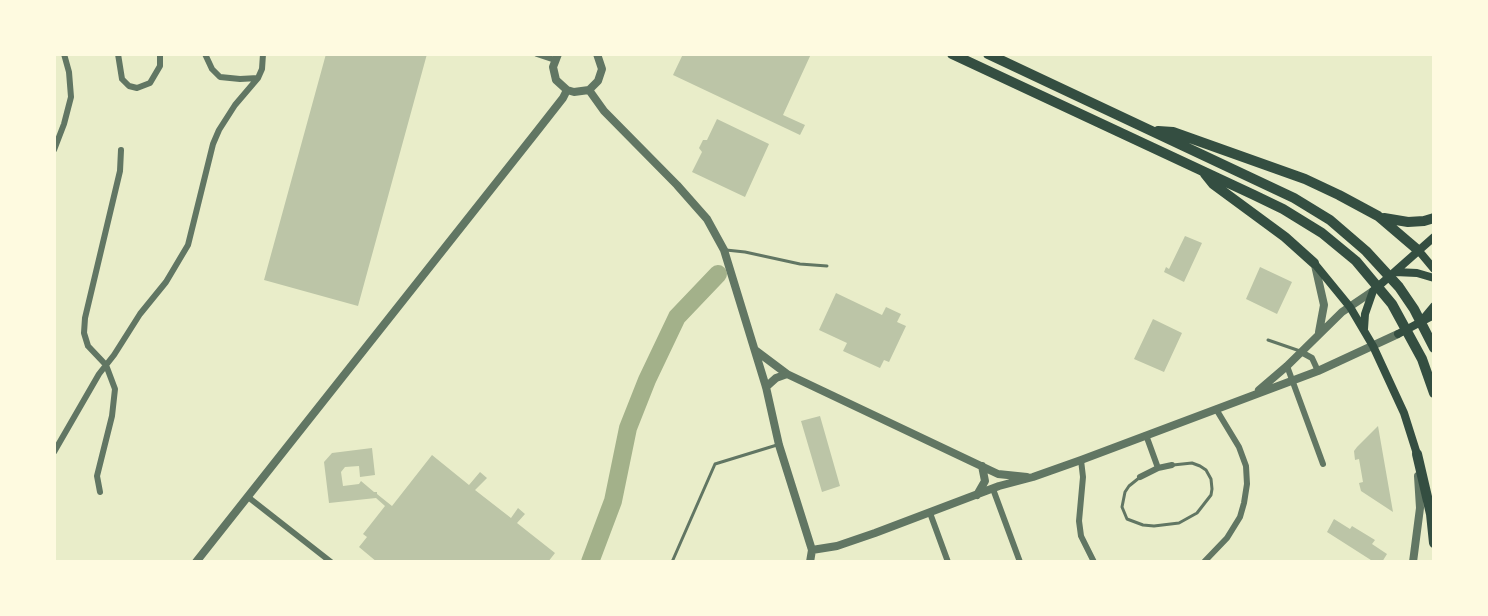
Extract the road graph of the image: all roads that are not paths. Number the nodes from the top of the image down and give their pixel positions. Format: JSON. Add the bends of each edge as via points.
{"nodes":[{"id":1,"x":64,"y":54,"type":"edge"},
{"id":2,"x":118,"y":54,"type":"edge"},
{"id":3,"x":160,"y":54,"type":"edge"},
{"id":4,"x":205,"y":54,"type":"edge"},
{"id":5,"x":263,"y":54,"type":"edge"},
{"id":6,"x":537,"y":54,"type":"edge"},
{"id":7,"x":597,"y":54,"type":"edge"},
{"id":8,"x":952,"y":54,"type":"edge"},
{"id":9,"x":988,"y":54,"type":"edge"},
{"id":10,"x":556,"y":57,"type":"edge"},
{"id":11,"x":258,"y":78,"type":"junction"},
{"id":12,"x":567,"y":90,"type":"junction"},
{"id":13,"x":589,"y":90,"type":"junction"},
{"id":14,"x":1152,"y":130,"type":"junction"},
{"id":15,"x":54,"y":145,"type":"edge"},
{"id":16,"x":54,"y":150,"type":"edge"},
{"id":17,"x":121,"y":150,"type":"dead end"},
{"id":18,"x":1203,"y":171,"type":"junction"},
{"id":19,"x":1378,"y":216,"type":"junction"},
{"id":20,"x":1434,"y":218,"type":"edge"},
{"id":21,"x":1434,"y":237,"type":"edge"},
{"id":22,"x":724,"y":250,"type":"junction"},
{"id":23,"x":1419,"y":251,"type":"junction"},
{"id":24,"x":1314,"y":263,"type":"junction"},
{"id":25,"x":827,"y":266,"type":"dead end"},
{"id":26,"x":1434,"y":269,"type":"edge"},
{"id":27,"x":1395,"y":272,"type":"junction"},
{"id":28,"x":1434,"y":279,"type":"edge"},
{"id":29,"x":1373,"y":291,"type":"junction"},
{"id":30,"x":1434,"y":306,"type":"edge"},
{"id":31,"x":1350,"y":307,"type":"junction"},
{"id":32,"x":1434,"y":315,"type":"edge"},
{"id":33,"x":1422,"y":321,"type":"junction"},
{"id":34,"x":1364,"y":330,"type":"junction"},
{"id":35,"x":1319,"y":333,"type":"junction"},
{"id":36,"x":1398,"y":334,"type":"joint"},
{"id":37,"x":1268,"y":340,"type":"dead end"},
{"id":38,"x":1373,"y":346,"type":"junction"},
{"id":39,"x":1434,"y":348,"type":"edge"},
{"id":40,"x":754,"y":349,"type":"junction"},
{"id":41,"x":1301,"y":352,"type":"junction"},
{"id":42,"x":106,"y":365,"type":"junction"},
{"id":43,"x":1287,"y":366,"type":"junction"},
{"id":44,"x":1318,"y":370,"type":"junction"},
{"id":45,"x":787,"y":374,"type":"junction"},
{"id":46,"x":1293,"y":381,"type":"junction"},
{"id":47,"x":765,"y":387,"type":"junction"},
{"id":48,"x":1434,"y":393,"type":"edge"},
{"id":49,"x":1253,"y":394,"type":"junction"},
{"id":50,"x":1216,"y":409,"type":"junction"},
{"id":51,"x":1146,"y":435,"type":"junction"},
{"id":52,"x":779,"y":445,"type":"junction"},
{"id":53,"x":54,"y":452,"type":"edge"},
{"id":54,"x":1417,"y":454,"type":"junction"},
{"id":55,"x":1081,"y":460,"type":"junction"},
{"id":56,"x":1323,"y":464,"type":"dead end"},
{"id":57,"x":1172,"y":465,"type":"joint"},
{"id":58,"x":982,"y":466,"type":"junction"},
{"id":59,"x":1158,"y":468,"type":"junction"},
{"id":60,"x":1033,"y":477,"type":"junction"},
{"id":61,"x":1140,"y":477,"type":"joint"},
{"id":62,"x":993,"y":489,"type":"junction"},
{"id":63,"x":100,"y":492,"type":"dead end"},
{"id":64,"x":977,"y":495,"type":"junction"},
{"id":65,"x":248,"y":497,"type":"junction"},
{"id":66,"x":930,"y":513,"type":"junction"},
{"id":67,"x":1434,"y":543,"type":"edge"},
{"id":68,"x":812,"y":550,"type":"junction"},
{"id":69,"x":196,"y":562,"type":"edge"},
{"id":70,"x":331,"y":562,"type":"edge"},
{"id":71,"x":672,"y":562,"type":"edge"},
{"id":72,"x":810,"y":562,"type":"edge"},
{"id":73,"x":948,"y":562,"type":"edge"},
{"id":74,"x":1020,"y":562,"type":"edge"},
{"id":75,"x":1095,"y":562,"type":"edge"},
{"id":76,"x":1204,"y":562,"type":"edge"},
{"id":77,"x":1413,"y":562,"type":"edge"}],
"edges":[{"from":1,"to":15,"type":"street","via":[[71,97]]},
{"from":2,"to":3,"type":"street","via":[[122,79],[137,88],[150,84],[160,66]]},
{"from":4,"to":11,"type":"street","via":[[220,77]]},
{"from":5,"to":11,"type":"street"},
{"from":6,"to":10,"type":"street"},
{"from":7,"to":13,"type":"street","via":[[601,75]]},
{"from":8,"to":18,"type":"highway"},
{"from":9,"to":14,"type":"highway"},
{"from":10,"to":12,"type":"street","via":[[556,81]]},
{"from":11,"to":42,"type":"street","via":[[219,129],[188,245]]},
{"from":12,"to":13,"type":"street"},
{"from":12,"to":65,"type":"street"},
{"from":13,"to":22,"type":"street","via":[[706,219]]},
{"from":14,"to":19,"type":"highway","via":[[1173,132],[1305,180]]},
{"from":14,"to":39,"type":"highway","via":[[1294,198],[1330,220],[1366,250],[1399,287]]},
{"from":15,"to":16,"type":"street"},
{"from":17,"to":42,"type":"street","via":[[120,171],[85,318],[88,346]]},
{"from":18,"to":24,"type":"highway","via":[[1213,184]]},
{"from":18,"to":48,"type":"highway","via":[[1304,222],[1356,261],[1392,304],[1422,358]]},
{"from":19,"to":20,"type":"highway","via":[[1408,222]]},
{"from":19,"to":23,"type":"highway"},
{"from":21,"to":23,"type":"main road"},
{"from":22,"to":25,"type":"lane"},
{"from":22,"to":40,"type":"street"},
{"from":23,"to":26,"type":"main road"},
{"from":23,"to":27,"type":"main road"},
{"from":24,"to":31,"type":"main road"},
{"from":24,"to":35,"type":"street","via":[[1324,305]]},
{"from":27,"to":28,"type":"main road"},
{"from":27,"to":29,"type":"main road"},
{"from":29,"to":31,"type":"street"},
{"from":29,"to":34,"type":"main road"},
{"from":30,"to":33,"type":"main road"},
{"from":31,"to":34,"type":"main road"},
{"from":31,"to":35,"type":"street"},
{"from":32,"to":33,"type":"main road"},
{"from":33,"to":36,"type":"main road"},
{"from":34,"to":38,"type":"main road"},
{"from":35,"to":41,"type":"street"},
{"from":36,"to":38,"type":"street"},
{"from":37,"to":41,"type":"lane"},
{"from":38,"to":44,"type":"street"},
{"from":38,"to":54,"type":"main road","via":[[1404,413]]},
{"from":40,"to":45,"type":"street"},
{"from":40,"to":47,"type":"street"},
{"from":41,"to":43,"type":"street"},
{"from":41,"to":44,"type":"street","via":[[1312,358]]},
{"from":42,"to":53,"type":"street"},
{"from":42,"to":63,"type":"street","via":[[116,389],[97,476]]},
{"from":43,"to":46,"type":"street"},
{"from":43,"to":49,"type":"street"},
{"from":44,"to":46,"type":"street"},
{"from":45,"to":47,"type":"street"},
{"from":45,"to":58,"type":"street"},
{"from":46,"to":49,"type":"street"},
{"from":46,"to":56,"type":"street"},
{"from":47,"to":52,"type":"street"},
{"from":49,"to":50,"type":"street"},
{"from":50,"to":51,"type":"street"},
{"from":50,"to":76,"type":"street","via":[[1239,447],[1247,484],[1240,517]]},
{"from":51,"to":55,"type":"street"},
{"from":51,"to":59,"type":"street"},
{"from":52,"to":68,"type":"street"},
{"from":52,"to":71,"type":"lane","via":[[715,464]]},
{"from":54,"to":67,"type":"highway"},
{"from":54,"to":77,"type":"street","via":[[1420,508]]},
{"from":55,"to":60,"type":"street"},
{"from":55,"to":75,"type":"street","via":[[1078,520],[1081,536]]},
{"from":57,"to":59,"type":"street"},
{"from":57,"to":61,"type":"lane","via":[[1192,463],[1206,470],[1211,479],[1211,495],[1206,503],[1179,523],[1154,526],[1127,519],[1122,507],[1125,492]]},
{"from":58,"to":60,"type":"street","via":[[998,474]]},
{"from":58,"to":64,"type":"street","via":[[985,481]]},
{"from":59,"to":61,"type":"street"},
{"from":60,"to":62,"type":"street"},
{"from":62,"to":64,"type":"street"},
{"from":62,"to":74,"type":"street"},
{"from":64,"to":66,"type":"street"},
{"from":65,"to":69,"type":"street"},
{"from":65,"to":70,"type":"street"},
{"from":66,"to":68,"type":"street","via":[[837,546]]},
{"from":66,"to":73,"type":"street"},
{"from":68,"to":72,"type":"street"}]}
